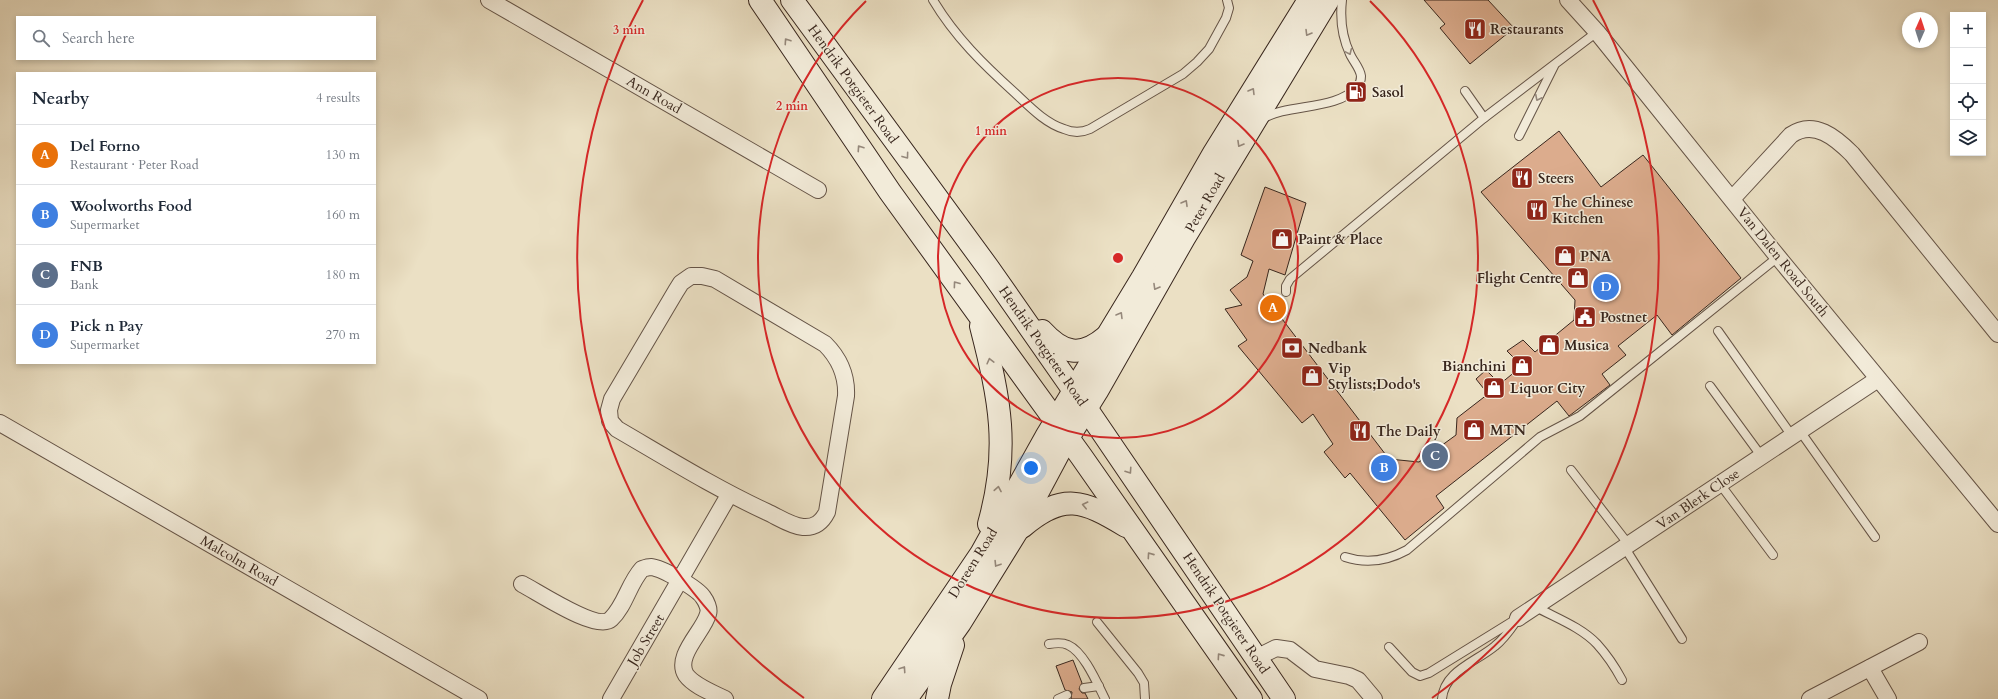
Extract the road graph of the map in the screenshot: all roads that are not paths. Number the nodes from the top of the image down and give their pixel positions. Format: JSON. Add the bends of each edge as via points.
{"nodes":[{"id":1,"x":489,"y":0,"type":"edge"},
{"id":2,"x":760,"y":0,"type":"edge"},
{"id":3,"x":792,"y":0,"type":"edge"},
{"id":4,"x":933,"y":0,"type":"edge"},
{"id":5,"x":1227,"y":0,"type":"edge"},
{"id":6,"x":1309,"y":0,"type":"edge"},
{"id":7,"x":1328,"y":0,"type":"edge"},
{"id":8,"x":1342,"y":0,"type":"edge"},
{"id":9,"x":1568,"y":0,"type":"edge"},
{"id":10,"x":1597,"y":32,"type":"junction"},
{"id":11,"x":1556,"y":63,"type":"junction"},
{"id":12,"x":1465,"y":91,"type":"dead end"},
{"id":13,"x":1484,"y":118,"type":"junction"},
{"id":14,"x":1251,"y":126,"type":"junction"},
{"id":15,"x":1519,"y":136,"type":"dead end"},
{"id":16,"x":818,"y":190,"type":"dead end"},
{"id":17,"x":1732,"y":199,"type":"junction"},
{"id":18,"x":1778,"y":258,"type":"junction"},
{"id":19,"x":988,"y":269,"type":"junction"},
{"id":20,"x":1286,"y":292,"type":"dead end"},
{"id":21,"x":979,"y":315,"type":"junction"},
{"id":22,"x":1718,"y":331,"type":"dead end"},
{"id":23,"x":1998,"y":334,"type":"edge"},
{"id":24,"x":1107,"y":336,"type":"junction"},
{"id":25,"x":1878,"y":379,"type":"junction"},
{"id":26,"x":1710,"y":386,"type":"dead end"},
{"id":27,"x":1080,"y":400,"type":"junction"},
{"id":28,"x":0,"y":423,"type":"edge"},
{"id":29,"x":1062,"y":430,"type":"junction"},
{"id":30,"x":1796,"y":434,"type":"junction"},
{"id":31,"x":1762,"y":457,"type":"junction"},
{"id":32,"x":1572,"y":470,"type":"dead end"},
{"id":33,"x":1720,"y":484,"type":"junction"},
{"id":34,"x":729,"y":494,"type":"junction"},
{"id":35,"x":1998,"y":524,"type":"edge"},
{"id":36,"x":1132,"y":529,"type":"junction"},
{"id":37,"x":1017,"y":531,"type":"junction"},
{"id":38,"x":1875,"y":537,"type":"dead end"},
{"id":39,"x":1627,"y":546,"type":"junction"},
{"id":40,"x":981,"y":554,"type":"junction"},
{"id":41,"x":1773,"y":555,"type":"dead end"},
{"id":42,"x":1345,"y":557,"type":"dead end"},
{"id":43,"x":680,"y":582,"type":"junction"},
{"id":44,"x":522,"y":584,"type":"dead end"},
{"id":45,"x":1536,"y":607,"type":"junction"},
{"id":46,"x":1518,"y":618,"type":"junction"},
{"id":47,"x":1097,"y":622,"type":"dead end"},
{"id":48,"x":960,"y":623,"type":"junction"},
{"id":49,"x":1682,"y":639,"type":"dead end"},
{"id":50,"x":1919,"y":642,"type":"dead end"},
{"id":51,"x":1049,"y":644,"type":"dead end"},
{"id":52,"x":1389,"y":647,"type":"dead end"},
{"id":53,"x":1256,"y":658,"type":"junction"},
{"id":54,"x":1870,"y":668,"type":"junction"},
{"id":55,"x":1622,"y":680,"type":"dead end"},
{"id":56,"x":1098,"y":686,"type":"junction"},
{"id":57,"x":1084,"y":688,"type":"dead end"},
{"id":58,"x":1243,"y":694,"type":"edge"},
{"id":59,"x":1067,"y":695,"type":"dead end"},
{"id":60,"x":479,"y":699,"type":"edge"},
{"id":61,"x":611,"y":699,"type":"edge"},
{"id":62,"x":725,"y":699,"type":"edge"},
{"id":63,"x":883,"y":699,"type":"edge"},
{"id":64,"x":906,"y":699,"type":"edge"},
{"id":65,"x":937,"y":699,"type":"edge"},
{"id":66,"x":1058,"y":699,"type":"edge"},
{"id":67,"x":1105,"y":699,"type":"edge"},
{"id":68,"x":1145,"y":699,"type":"edge"},
{"id":69,"x":1284,"y":699,"type":"edge"},
{"id":70,"x":1374,"y":699,"type":"edge"},
{"id":71,"x":1442,"y":699,"type":"edge"},
{"id":72,"x":1810,"y":699,"type":"edge"},
{"id":73,"x":1888,"y":699,"type":"edge"}],
"edges":[{"from":1,"to":16,"type":"street","name":"Ann Road"},
{"from":21,"to":2,"type":"main road","name":"Hendrik Potgieter Road","one_way":true,"via":[[890,192]]},
{"from":3,"to":19,"type":"main road","name":"Hendrik Potgieter Road","one_way":true},
{"from":4,"to":5,"type":"lane","via":[[945,20],[977,59],[1036,113],[1064,129],[1080,133],[1183,74],[1197,62],[1210,49],[1226,18],[1229,8]]},
{"from":24,"to":6,"type":"main road","name":"Peter Road","one_way":true,"via":[[1218,147]]},
{"from":7,"to":14,"type":"main road","name":"Peter Road","one_way":true},
{"from":8,"to":14,"type":"lane","one_way":true,"via":[[1343,35],[1361,75],[1357,87],[1336,100],[1275,112]]},
{"from":9,"to":10,"type":"street","name":"Van Dalen Road South"},
{"from":10,"to":11,"type":"lane"},
{"from":10,"to":17,"type":"street","name":"Van Dalen Road South"},
{"from":11,"to":13,"type":"lane"},
{"from":11,"to":15,"type":"lane","one_way":true},
{"from":12,"to":13,"type":"lane"},
{"from":13,"to":20,"type":"lane","via":[[1290,279]]},
{"from":14,"to":27,"type":"main road","name":"Peter Road","one_way":true},
{"from":17,"to":18,"type":"street","name":"Van Dalen Road South"},
{"from":17,"to":23,"type":"street","via":[[1798,130],[1807,129],[1827,134],[1838,140],[1852,154]]},
{"from":18,"to":25,"type":"street","name":"Van Dalen Road South"},
{"from":18,"to":42,"type":"lane","via":[[1580,416],[1540,437],[1407,550],[1398,555],[1371,561]]},
{"from":19,"to":24,"type":"main road","via":[[1056,345],[1063,349],[1080,350],[1096,346]]},
{"from":19,"to":27,"type":"main road","name":"Hendrik Potgieter Road"},
{"from":21,"to":29,"type":"main road","name":"Hendrik Potgieter Road"},
{"from":40,"to":21,"type":"main road","one_way":true,"via":[[995,505],[1001,473],[1002,448],[998,401]]},
{"from":22,"to":30,"type":"lane"},
{"from":24,"to":27,"type":"main road","name":"Peter Road"},
{"from":25,"to":30,"type":"street","name":"Van Blerk Close"},
{"from":25,"to":35,"type":"street","name":"Van Dalen Road South"},
{"from":26,"to":31,"type":"lane"},
{"from":27,"to":29,"type":"main road"},
{"from":27,"to":53,"type":"main road","name":"Hendrik Potgieter Road","one_way":true},
{"from":28,"to":60,"type":"street","name":"Malcolm Road"},
{"from":29,"to":36,"type":"main road","name":"Hendrik Potgieter Road"},
{"from":29,"to":37,"type":"main road","name":"Doreen Road"},
{"from":29,"to":40,"type":"main road","name":"Doreen Road"},
{"from":30,"to":31,"type":"street","name":"Van Blerk Close"},
{"from":30,"to":38,"type":"lane"},
{"from":31,"to":33,"type":"street","name":"Van Blerk Close"},
{"from":32,"to":39,"type":"lane"},
{"from":33,"to":39,"type":"street","name":"Van Blerk Close"},
{"from":33,"to":41,"type":"lane"},
{"from":34,"to":34,"type":"street","via":[[617,428],[610,421],[608,410],[618,386],[676,290],[691,276],[715,279],[825,344],[834,354],[847,385],[827,512],[822,521],[813,527],[802,527]]},
{"from":34,"to":43,"type":"street","name":"Job Street"},
{"from":36,"to":37,"type":"main road","one_way":true,"via":[[1093,507],[1067,504],[1045,510]]},
{"from":58,"to":36,"type":"main road","name":"Hendrik Potgieter Road","one_way":true},
{"from":37,"to":48,"type":"main road","name":"Doreen Road","one_way":true},
{"from":39,"to":45,"type":"street","name":"Van Blerk Close"},
{"from":39,"to":49,"type":"lane"},
{"from":63,"to":40,"type":"main road","name":"Doreen Road","one_way":true},
{"from":43,"to":44,"type":"street","via":[[659,570],[650,567],[642,569],[611,620],[603,622],[587,619]]},
{"from":43,"to":61,"type":"street","name":"Job Street"},
{"from":43,"to":62,"type":"street","via":[[703,597],[709,614],[686,652],[683,665],[686,674],[696,683]]},
{"from":45,"to":46,"type":"street","name":"Van Blerk Close"},
{"from":45,"to":55,"type":"lane","via":[[1580,630],[1596,643],[1608,656]]},
{"from":46,"to":52,"type":"lane","via":[[1420,676],[1412,672]]},
{"from":46,"to":71,"type":"lane","via":[[1495,646],[1454,673],[1444,686]]},
{"from":47,"to":68,"type":"lane","via":[[1138,673],[1144,683]]},
{"from":48,"to":64,"type":"main road","name":"Doreen Road"},
{"from":48,"to":65,"type":"main road"},
{"from":50,"to":54,"type":"street"},
{"from":51,"to":56,"type":"lane","via":[[1067,644],[1082,656]]},
{"from":53,"to":69,"type":"main road","name":"Hendrik Potgieter Road"},
{"from":53,"to":70,"type":"street","via":[[1276,648],[1290,650],[1315,669],[1358,680]]},
{"from":54,"to":72,"type":"street"},
{"from":54,"to":73,"type":"street"},
{"from":56,"to":57,"type":"lane"},
{"from":56,"to":67,"type":"lane"},
{"from":59,"to":66,"type":"lane"}]}
